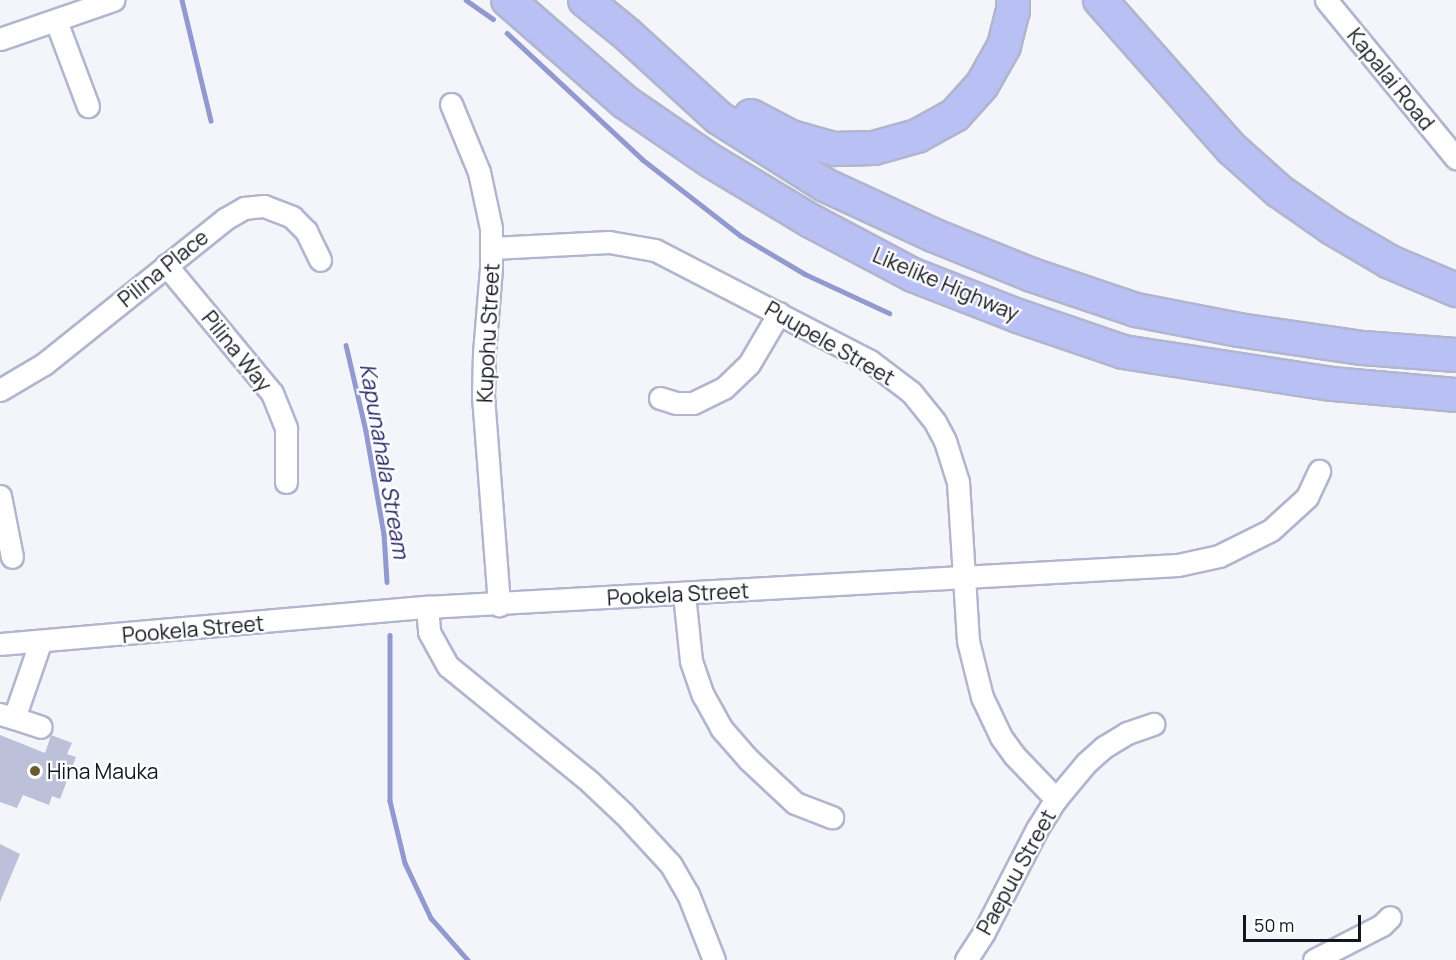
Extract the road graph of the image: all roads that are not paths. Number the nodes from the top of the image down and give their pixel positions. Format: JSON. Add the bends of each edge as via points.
{"nodes":[{"id":1,"x":112,"y":0,"type":"edge"},
{"id":2,"x":508,"y":0,"type":"edge"},
{"id":3,"x":585,"y":0,"type":"edge"},
{"id":4,"x":1013,"y":0,"type":"edge"},
{"id":5,"x":1101,"y":0,"type":"edge"},
{"id":6,"x":1326,"y":0,"type":"edge"},
{"id":7,"x":56,"y":21,"type":"junction"},
{"id":8,"x":0,"y":39,"type":"edge"},
{"id":9,"x":665,"y":68,"type":"junction"},
{"id":10,"x":451,"y":104,"type":"dead end"},
{"id":11,"x":88,"y":106,"type":"dead end"},
{"id":12,"x":1456,"y":158,"type":"edge"},
{"id":13,"x":492,"y":248,"type":"junction"},
{"id":14,"x":320,"y":260,"type":"dead end"},
{"id":15,"x":166,"y":266,"type":"junction"},
{"id":16,"x":1456,"y":290,"type":"edge"},
{"id":17,"x":778,"y":313,"type":"junction"},
{"id":18,"x":1456,"y":355,"type":"edge"},
{"id":19,"x":0,"y":390,"type":"edge"},
{"id":20,"x":1456,"y":395,"type":"edge"},
{"id":21,"x":660,"y":398,"type":"dead end"},
{"id":22,"x":1318,"y":471,"type":"dead end"},
{"id":23,"x":286,"y":482,"type":"dead end"},
{"id":24,"x":0,"y":496,"type":"edge"},
{"id":25,"x":12,"y":557,"type":"dead end"},
{"id":26,"x":965,"y":578,"type":"junction"},
{"id":27,"x":684,"y":594,"type":"junction"},
{"id":28,"x":499,"y":605,"type":"junction"},
{"id":29,"x":427,"y":608,"type":"junction"},
{"id":30,"x":40,"y":643,"type":"junction"},
{"id":31,"x":0,"y":644,"type":"edge"},
{"id":32,"x":7,"y":716,"type":"edge"},
{"id":33,"x":1154,"y":724,"type":"dead end"},
{"id":34,"x":41,"y":727,"type":"dead end"},
{"id":35,"x":1056,"y":799,"type":"junction"},
{"id":36,"x":832,"y":818,"type":"dead end"},
{"id":37,"x":1390,"y":917,"type":"dead end"},
{"id":38,"x":714,"y":960,"type":"edge"},
{"id":39,"x":966,"y":960,"type":"edge"},
{"id":40,"x":1314,"y":960,"type":"edge"}],
"edges":[{"from":1,"to":7,"type":"street"},
{"from":2,"to":20,"type":"highway","name":"Likelike Highway","via":[[625,102],[701,154],[913,275],[1123,352],[1333,384]]},
{"from":3,"to":9,"type":"highway","name":"Likelike Highway"},
{"from":4,"to":9,"type":"highway","via":[[1004,46],[981,85],[955,115],[917,136],[874,148],[834,148],[791,137]]},
{"from":5,"to":16,"type":"highway","via":[[1232,149],[1279,191],[1390,262]]},
{"from":6,"to":12,"type":"street","name":"Kapalai Road"},
{"from":7,"to":8,"type":"street"},
{"from":7,"to":11,"type":"street"},
{"from":9,"to":18,"type":"highway","name":"Likelike Highway","via":[[718,118],[825,185],[1032,275],[1136,310],[1228,328],[1363,348]]},
{"from":10,"to":13,"type":"street","name":"Kupohu Street","via":[[484,190]]},
{"from":13,"to":17,"type":"street","name":"Puupele Street","via":[[609,242],[641,246],[668,255]]},
{"from":13,"to":28,"type":"street","name":"Kupohu Street","via":[[483,396]]},
{"from":14,"to":15,"type":"street","name":"Pilina Place","via":[[306,231],[292,217],[274,208],[254,206],[225,219]]},
{"from":15,"to":19,"type":"street","name":"Pilina Place","via":[[44,364]]},
{"from":15,"to":23,"type":"street","name":"Pilina Way","via":[[272,393],[286,428]]},
{"from":17,"to":21,"type":"street","via":[[750,364],[724,388],[693,403]]},
{"from":17,"to":26,"type":"street","name":"Puupele Street","via":[[885,370],[911,392],[935,422],[958,482]]},
{"from":22,"to":26,"type":"street","name":"Pookela Street","via":[[1307,497],[1286,518],[1255,540],[1219,556],[1168,566]]},
{"from":24,"to":25,"type":"street"},
{"from":26,"to":27,"type":"street","name":"Pookela Street"},
{"from":26,"to":35,"type":"street","name":"Puupele Street","via":[[968,641],[981,697],[1014,755]]},
{"from":27,"to":28,"type":"street","name":"Pookela Street"},
{"from":27,"to":36,"type":"street","via":[[691,661],[721,728],[795,803]]},
{"from":28,"to":29,"type":"street","name":"Pookela Street"},
{"from":29,"to":30,"type":"street","name":"Pookela Street"},
{"from":29,"to":38,"type":"street","via":[[429,632],[448,666],[590,782],[671,865],[688,894]]},
{"from":30,"to":31,"type":"street","name":"Pookela Street"},
{"from":30,"to":32,"type":"street"},
{"from":32,"to":34,"type":"street"},
{"from":33,"to":35,"type":"street","name":"Paepuu Street","via":[[1127,733],[1104,747]]},
{"from":35,"to":39,"type":"street","name":"Paepuu Street"},
{"from":37,"to":40,"type":"street","via":[[1382,925]]}]}
